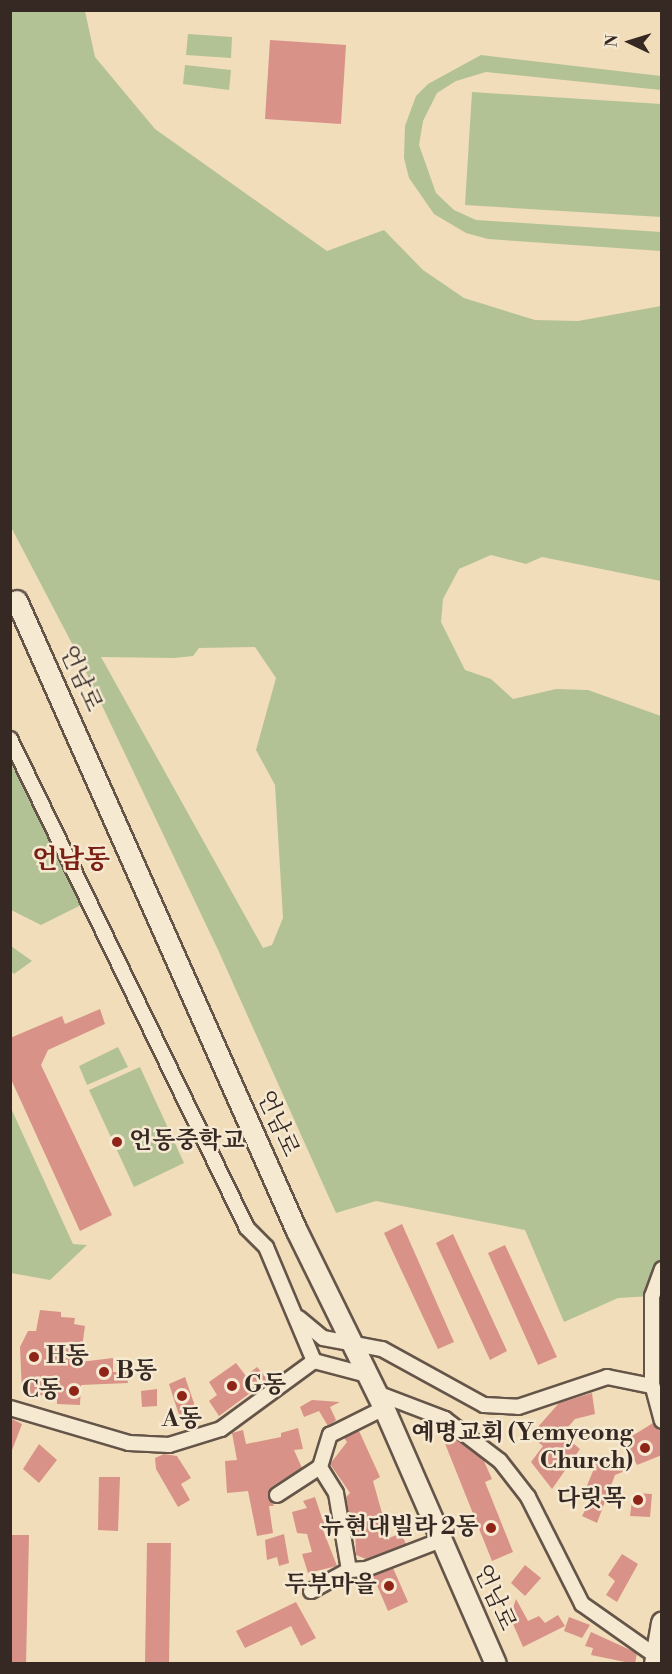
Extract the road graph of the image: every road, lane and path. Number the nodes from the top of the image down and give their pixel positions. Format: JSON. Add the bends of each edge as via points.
{"nodes":[{"id":1,"x":17,"y":601,"type":"dead end"},
{"id":2,"x":10,"y":739,"type":"edge"},
{"id":3,"x":662,"y":1269,"type":"edge"},
{"id":4,"x":294,"y":1313,"type":"junction"},
{"id":5,"x":353,"y":1345,"type":"junction"},
{"id":6,"x":314,"y":1361,"type":"junction"},
{"id":7,"x":367,"y":1375,"type":"junction"},
{"id":8,"x":652,"y":1386,"type":"junction"},
{"id":9,"x":380,"y":1401,"type":"junction"},
{"id":10,"x":10,"y":1408,"type":"edge"},
{"id":11,"x":662,"y":1421,"type":"edge"},
{"id":12,"x":320,"y":1467,"type":"junction"},
{"id":13,"x":277,"y":1495,"type":"dead end"},
{"id":14,"x":441,"y":1540,"type":"junction"},
{"id":15,"x":349,"y":1570,"type":"junction"},
{"id":16,"x":311,"y":1592,"type":"dead end"},
{"id":17,"x":662,"y":1623,"type":"edge"},
{"id":18,"x":658,"y":1655,"type":"edge"},
{"id":19,"x":496,"y":1664,"type":"edge"}],
"edges":[{"from":1,"to":5,"type":"main road","name":"언남로","via":[[297,1231]]},
{"from":2,"to":4,"type":"street","via":[[247,1228],[266,1247]]},
{"from":3,"to":8,"type":"street","via":[[652,1296]]},
{"from":4,"to":5,"type":"street","via":[[323,1338]]},
{"from":4,"to":6,"type":"street"},
{"from":5,"to":7,"type":"main road","name":"언남로"},
{"from":5,"to":8,"type":"street","via":[[382,1349],[484,1405],[518,1407],[607,1377]]},
{"from":6,"to":7,"type":"street"},
{"from":6,"to":10,"type":"street","via":[[221,1429],[169,1445],[129,1443]]},
{"from":7,"to":9,"type":"main road","name":"언남로"},
{"from":8,"to":11,"type":"street"},
{"from":9,"to":12,"type":"street","via":[[330,1435]]},
{"from":9,"to":14,"type":"main road","name":"언남로"},
{"from":9,"to":18,"type":"street","via":[[445,1419],[500,1461],[528,1497],[582,1604]]},
{"from":12,"to":13,"type":"street"},
{"from":12,"to":15,"type":"street","via":[[336,1493]]},
{"from":14,"to":15,"type":"street","via":[[366,1569]]},
{"from":14,"to":19,"type":"main road","name":"언남로"},
{"from":15,"to":16,"type":"street"},
{"from":17,"to":18,"type":"main road"}]}
